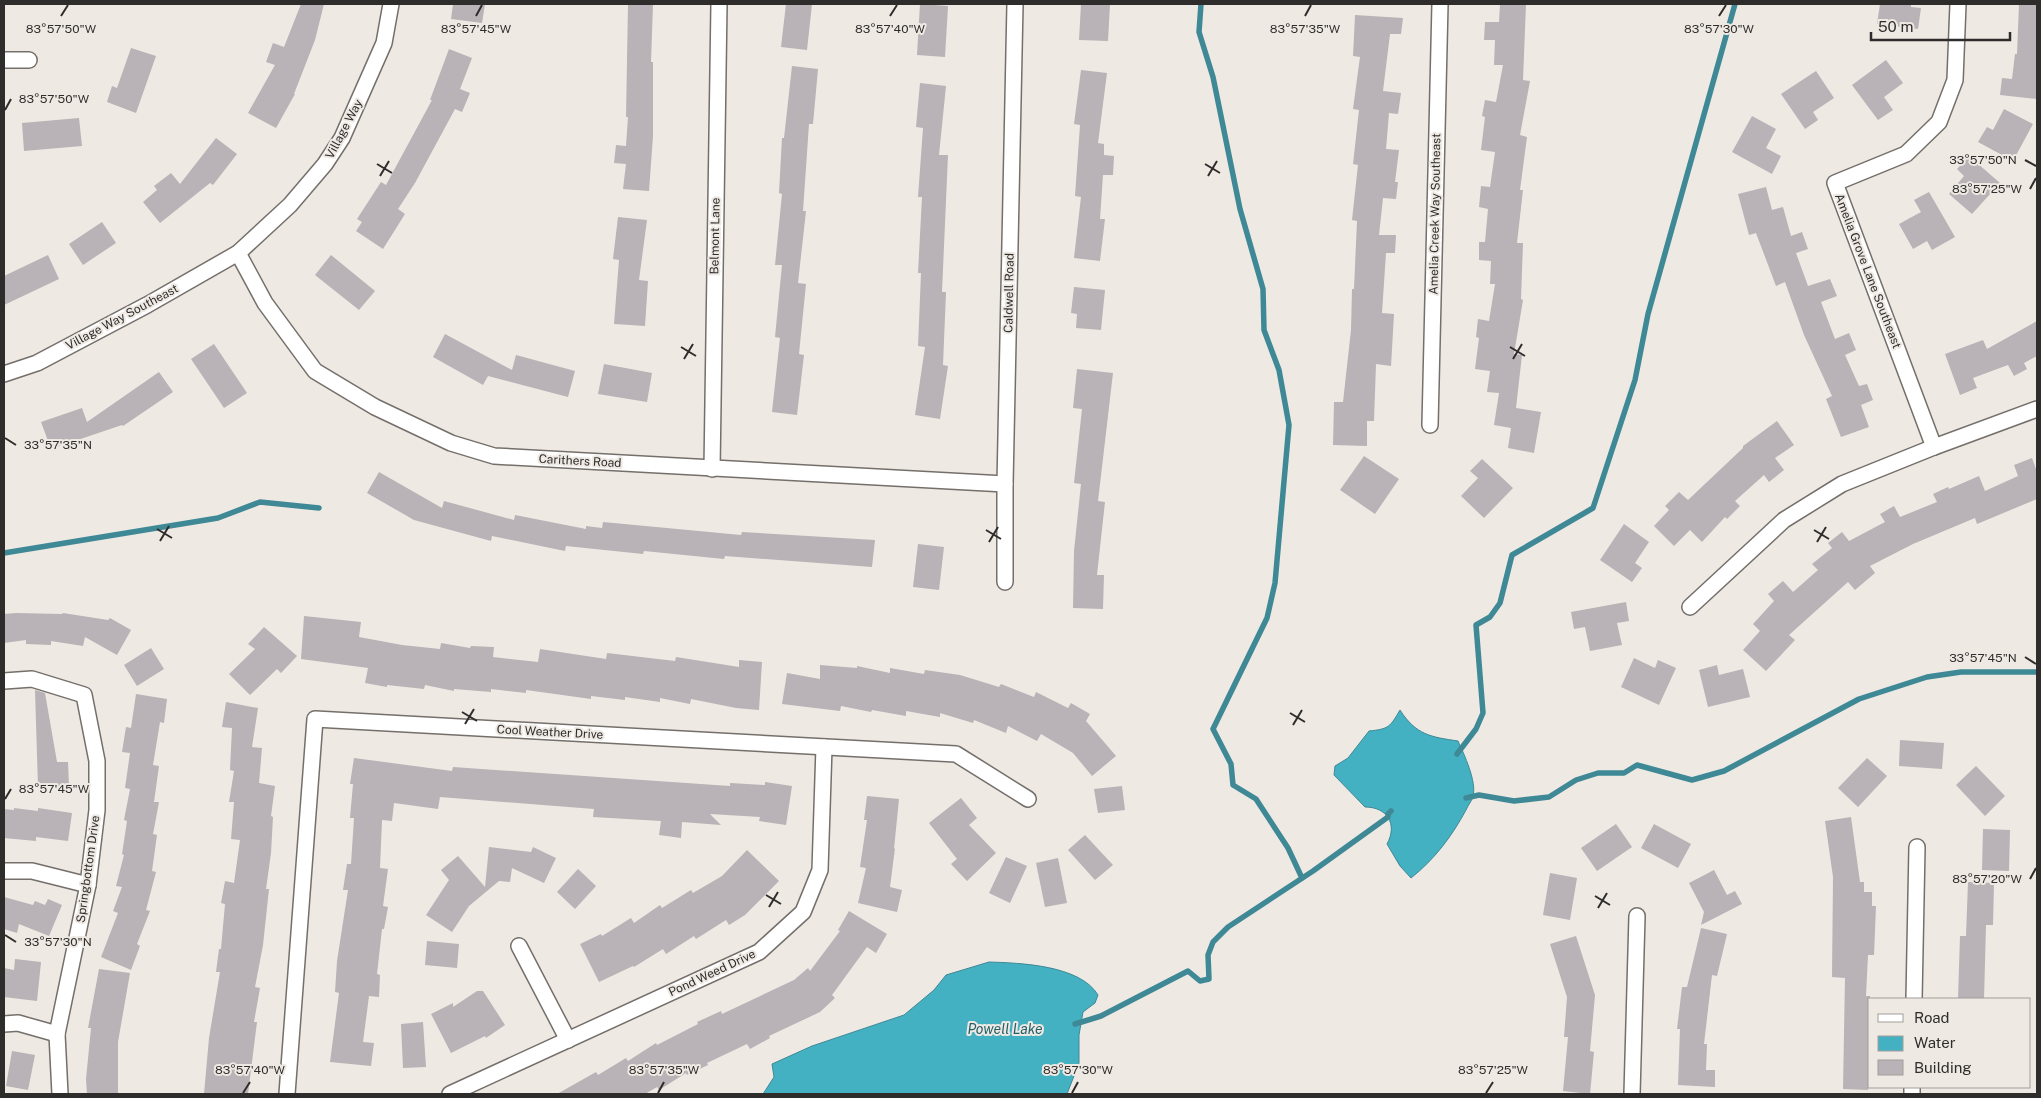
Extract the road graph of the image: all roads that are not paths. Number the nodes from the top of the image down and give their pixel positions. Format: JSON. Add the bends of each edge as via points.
{"nodes":[{"id":1,"x":391,"y":4,"type":"edge"},
{"id":2,"x":719,"y":4,"type":"edge"},
{"id":3,"x":1015,"y":4,"type":"edge"},
{"id":4,"x":1440,"y":4,"type":"edge"},
{"id":5,"x":1958,"y":4,"type":"edge"},
{"id":6,"x":4,"y":60,"type":"edge"},
{"id":7,"x":29,"y":60,"type":"dead end"},
{"id":8,"x":238,"y":253,"type":"junction"},
{"id":9,"x":4,"y":374,"type":"edge"},
{"id":10,"x":2037,"y":409,"type":"edge"},
{"id":11,"x":1430,"y":425,"type":"dead end"},
{"id":12,"x":1934,"y":447,"type":"junction"},
{"id":13,"x":712,"y":469,"type":"junction"},
{"id":14,"x":1005,"y":484,"type":"junction"},
{"id":15,"x":1005,"y":582,"type":"dead end"},
{"id":16,"x":1690,"y":607,"type":"dead end"},
{"id":17,"x":4,"y":681,"type":"edge"},
{"id":18,"x":824,"y":747,"type":"junction"},
{"id":19,"x":1028,"y":800,"type":"dead end"},
{"id":20,"x":1917,"y":847,"type":"dead end"},
{"id":21,"x":4,"y":871,"type":"edge"},
{"id":22,"x":88,"y":885,"type":"junction"},
{"id":23,"x":1637,"y":916,"type":"dead end"},
{"id":24,"x":519,"y":946,"type":"dead end"},
{"id":25,"x":1914,"y":998,"type":"edge"},
{"id":26,"x":4,"y":1024,"type":"edge"},
{"id":27,"x":57,"y":1034,"type":"junction"},
{"id":28,"x":568,"y":1040,"type":"junction"},
{"id":29,"x":60,"y":1094,"type":"edge"},
{"id":30,"x":287,"y":1094,"type":"edge"},
{"id":31,"x":450,"y":1094,"type":"edge"},
{"id":32,"x":1632,"y":1094,"type":"edge"}],
"edges":[{"from":1,"to":8,"type":"street","name":"Village Way","via":[[384,43],[342,138],[290,205]]},
{"from":2,"to":13,"type":"street","name":"Belmont Lane"},
{"from":3,"to":14,"type":"street","name":"Caldwell Road"},
{"from":4,"to":11,"type":"street","name":"Amelia Creek Way Southeast"},
{"from":5,"to":12,"type":"street","name":"Amelia Grove Lane Southeast","via":[[1955,80],[1939,122],[1906,154],[1835,183]]},
{"from":6,"to":7,"type":"street"},
{"from":8,"to":9,"type":"street","name":"Village Way Southeast","via":[[37,363]]},
{"from":8,"to":13,"type":"street","name":"Carithers Road","via":[[265,304],[315,371],[375,407],[452,443],[494,456]]},
{"from":10,"to":12,"type":"street"},
{"from":12,"to":16,"type":"street","via":[[1842,484],[1784,520]]},
{"from":13,"to":14,"type":"street","name":"Carithers Road"},
{"from":14,"to":15,"type":"street","name":"Caldwell Road"},
{"from":17,"to":22,"type":"street","name":"Springbottom Drive","via":[[32,679],[84,694],[97,761],[97,810]]},
{"from":18,"to":19,"type":"street","name":"Cool Weather Drive","via":[[956,754]]},
{"from":18,"to":28,"type":"street","name":"Pond Weed Drive","via":[[820,870],[802,912],[759,952]]},
{"from":18,"to":30,"type":"street","name":"Cool Weather Drive","via":[[315,719]]},
{"from":20,"to":25,"type":"street"},
{"from":21,"to":22,"type":"street","via":[[32,871]]},
{"from":22,"to":27,"type":"street","name":"Springbottom Drive"},
{"from":23,"to":32,"type":"street"},
{"from":24,"to":28,"type":"street"},
{"from":26,"to":27,"type":"street","via":[[18,1023]]},
{"from":27,"to":29,"type":"street","name":"Springbottom Drive"},
{"from":28,"to":31,"type":"street","name":"Pond Weed Drive"}]}
